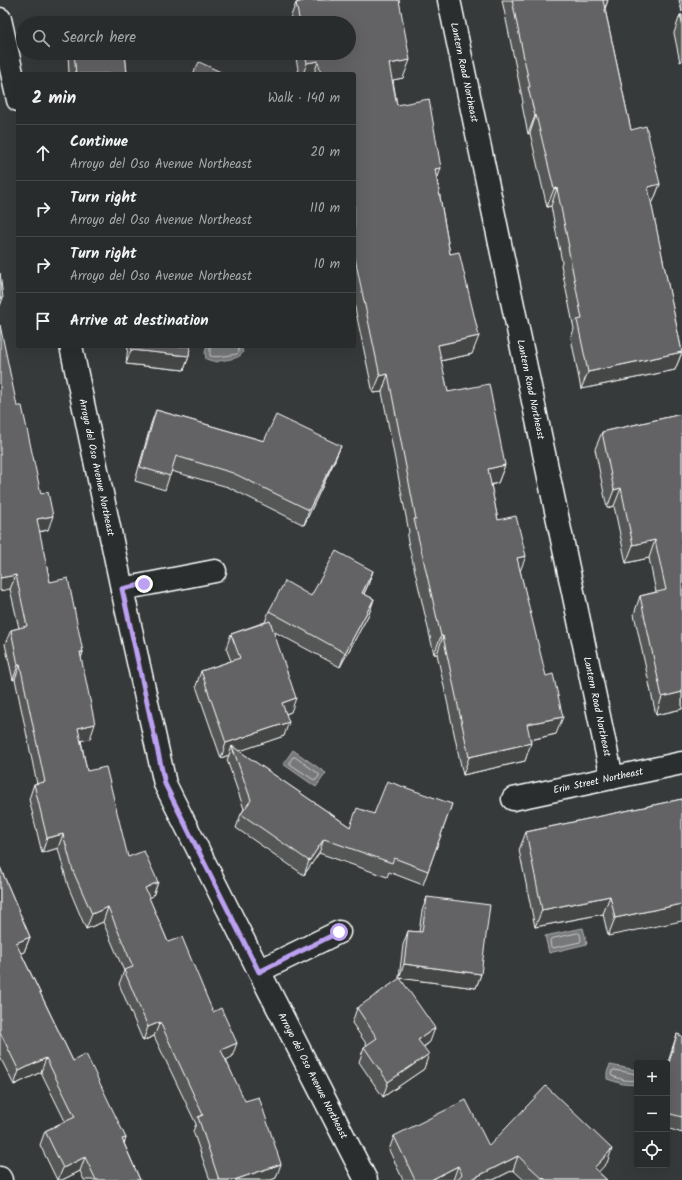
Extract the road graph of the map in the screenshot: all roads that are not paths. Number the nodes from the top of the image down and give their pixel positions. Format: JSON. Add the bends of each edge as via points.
{"nodes":[{"id":1,"x":449,"y":0,"type":"edge"},
{"id":2,"x":0,"y":19,"type":"edge"},
{"id":3,"x":16,"y":91,"type":"edge"},
{"id":4,"x":71,"y":348,"type":"edge"},
{"id":5,"x":215,"y":571,"type":"dead end"},
{"id":6,"x":122,"y":589,"type":"junction"},
{"id":7,"x":682,"y":763,"type":"edge"},
{"id":8,"x":612,"y":778,"type":"junction"},
{"id":9,"x":513,"y":798,"type":"dead end"},
{"id":10,"x":339,"y":932,"type":"dead end"},
{"id":11,"x":259,"y":972,"type":"junction"},
{"id":12,"x":366,"y":1180,"type":"edge"}],
"edges":[{"from":1,"to":8,"type":"street","name":"Lantern Road Northeast"},
{"from":2,"to":3,"type":"street"},
{"from":4,"to":6,"type":"street","name":"Arroyo del Oso Avenue Northeast"},
{"from":5,"to":6,"type":"street"},
{"from":6,"to":11,"type":"street","name":"Arroyo del Oso Avenue Northeast","via":[[165,784]]},
{"from":7,"to":8,"type":"street","name":"Erin Street Northeast"},
{"from":8,"to":9,"type":"street","name":"Erin Street Northeast"},
{"from":10,"to":11,"type":"street"},
{"from":11,"to":12,"type":"street","name":"Arroyo del Oso Avenue Northeast"}]}
